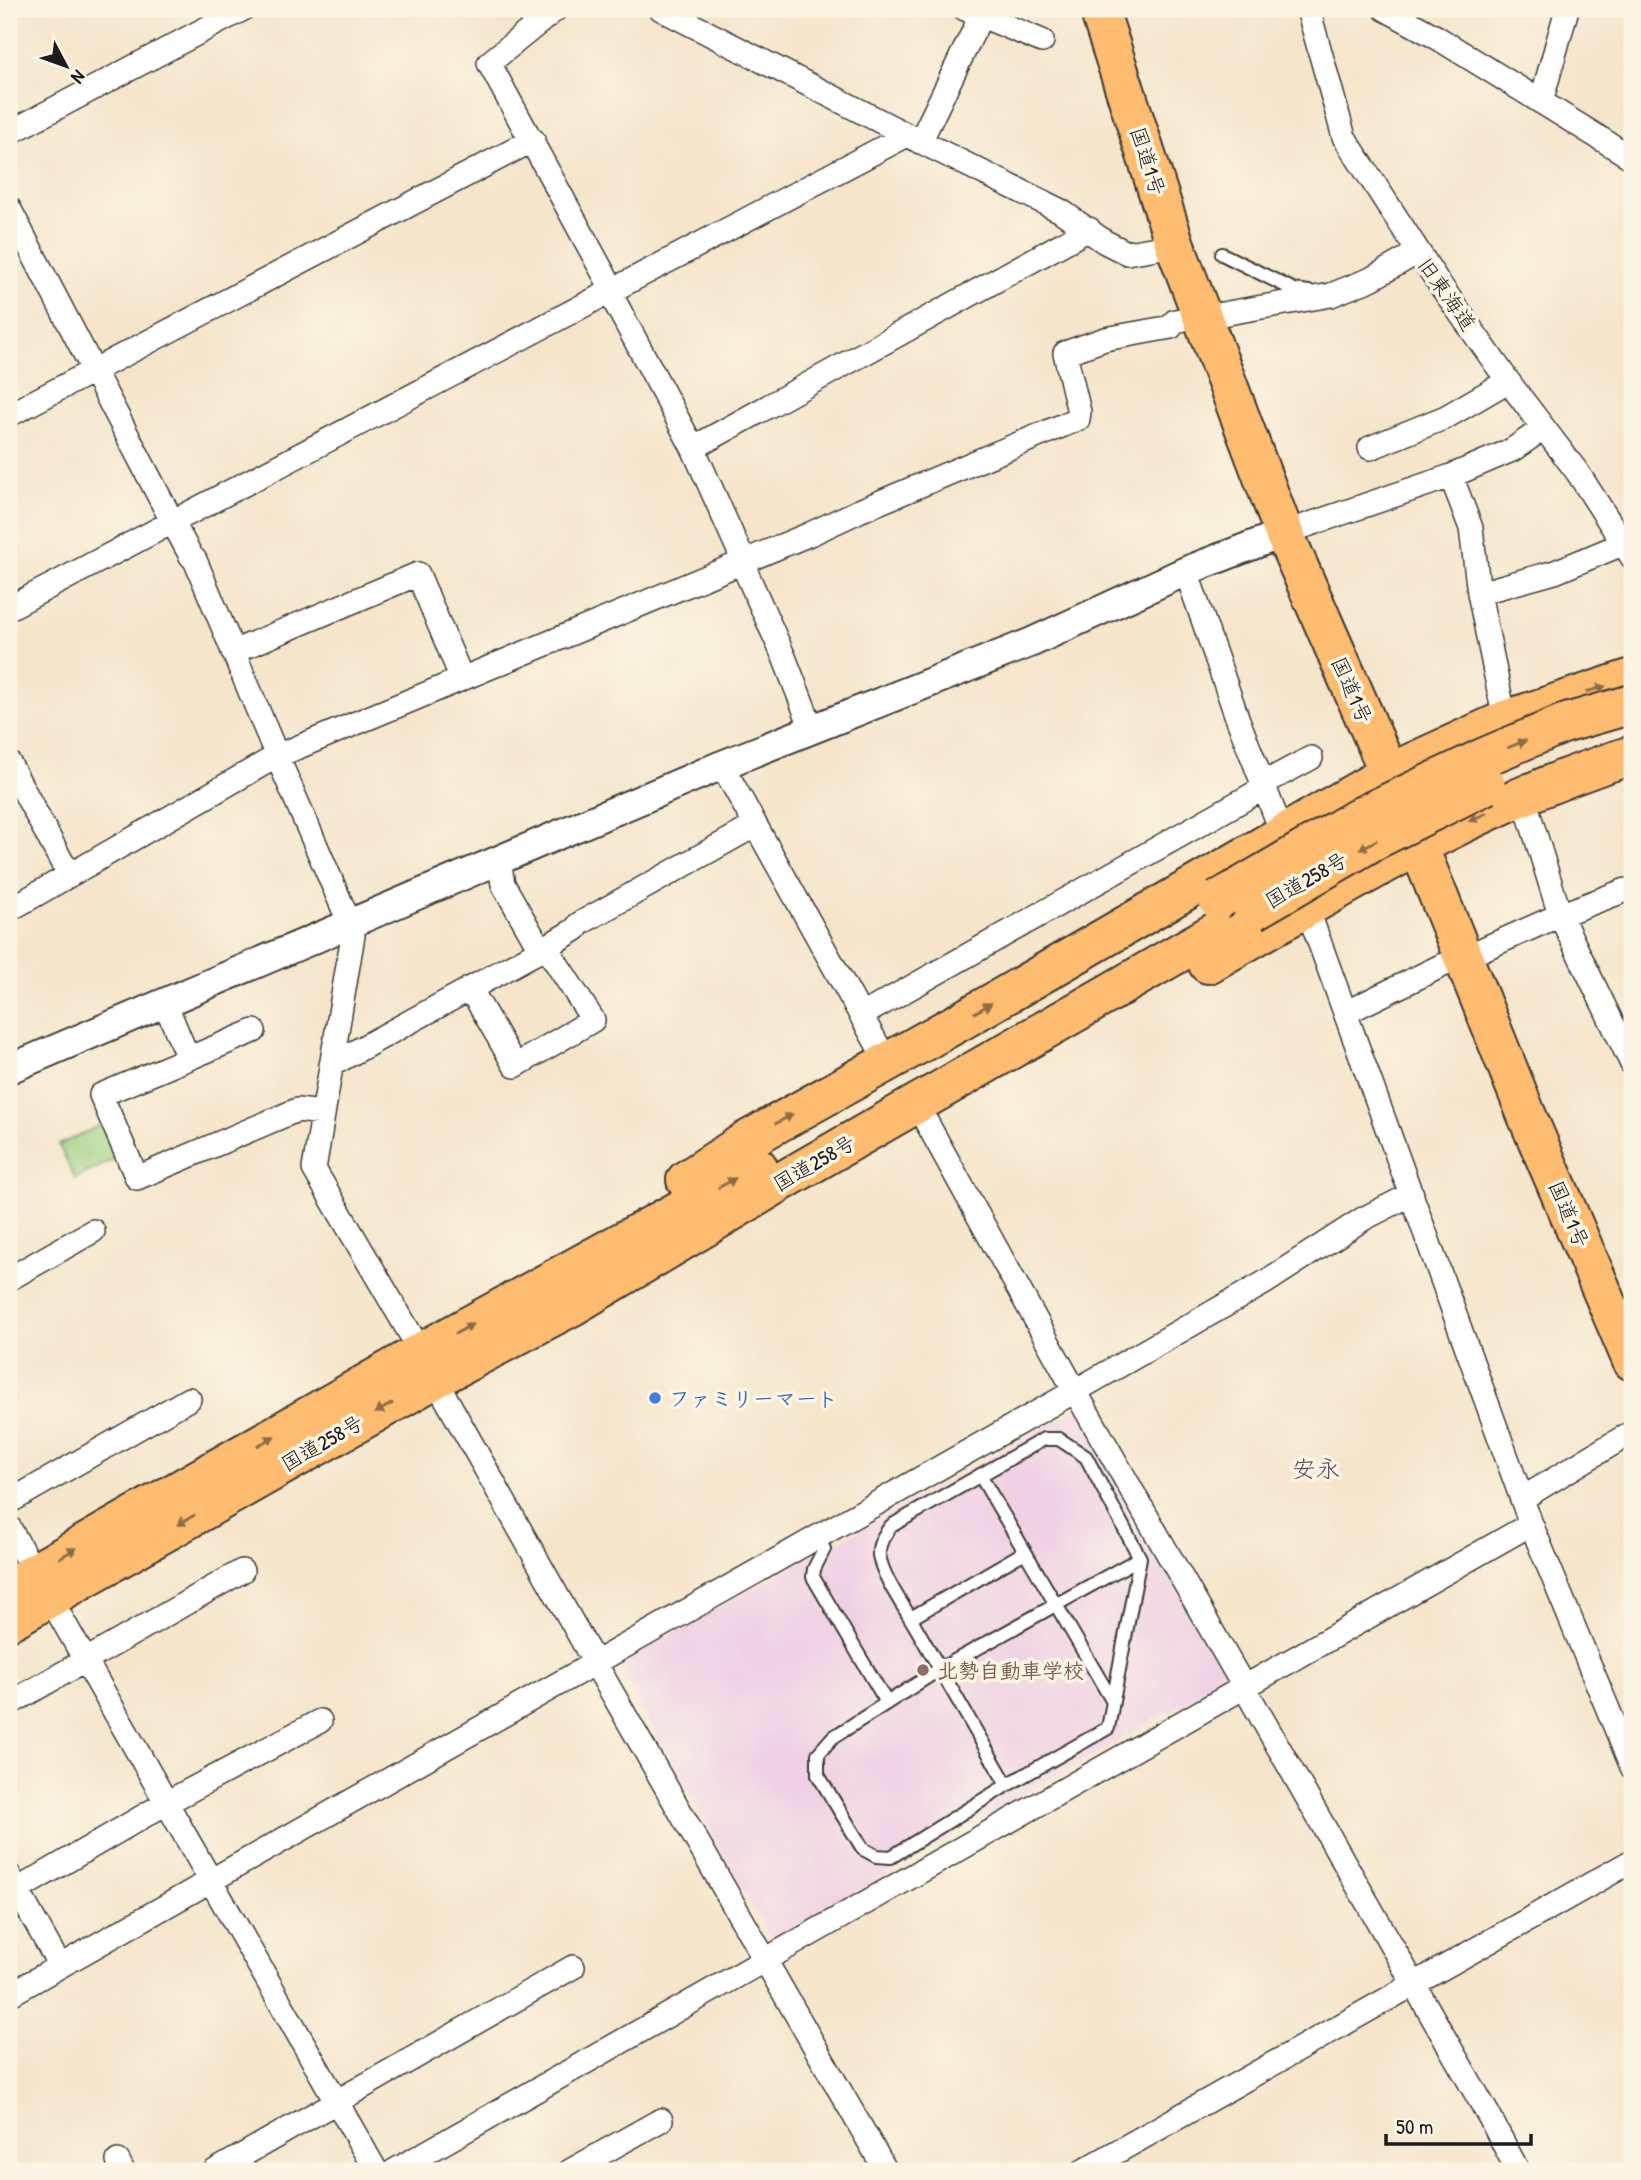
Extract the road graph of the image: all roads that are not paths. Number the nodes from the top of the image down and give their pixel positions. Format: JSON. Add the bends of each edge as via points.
{"nodes":[{"id":1,"x":243,"y":9,"type":"edge"},
{"id":2,"x":556,"y":9,"type":"edge"},
{"id":3,"x":661,"y":9,"type":"edge"},
{"id":4,"x":1099,"y":9,"type":"edge"},
{"id":5,"x":1308,"y":9,"type":"edge"},
{"id":6,"x":1385,"y":9,"type":"edge"},
{"id":7,"x":1567,"y":9,"type":"edge"},
{"id":8,"x":973,"y":12,"type":"edge"},
{"id":9,"x":1042,"y":41,"type":"dead end"},
{"id":10,"x":1541,"y":102,"type":"junction"},
{"id":11,"x":9,"y":133,"type":"edge"},
{"id":12,"x":913,"y":139,"type":"junction"},
{"id":13,"x":533,"y":140,"type":"junction"},
{"id":14,"x":1632,"y":158,"type":"edge"},
{"id":15,"x":9,"y":208,"type":"edge"},
{"id":16,"x":1089,"y":229,"type":"junction"},
{"id":17,"x":1175,"y":245,"type":"junction"},
{"id":18,"x":1418,"y":253,"type":"junction"},
{"id":19,"x":1222,"y":254,"type":"dead end"},
{"id":20,"x":611,"y":290,"type":"junction"},
{"id":21,"x":1331,"y":295,"type":"junction"},
{"id":22,"x":1222,"y":314,"type":"dead end"},
{"id":23,"x":1181,"y":320,"type":"dead end"},
{"id":24,"x":94,"y":371,"type":"junction"},
{"id":25,"x":1508,"y":381,"type":"junction"},
{"id":26,"x":9,"y":415,"type":"edge"},
{"id":27,"x":1544,"y":428,"type":"junction"},
{"id":28,"x":693,"y":448,"type":"junction"},
{"id":29,"x":1370,"y":448,"type":"dead end"},
{"id":30,"x":1451,"y":476,"type":"junction"},
{"id":31,"x":172,"y":521,"type":"junction"},
{"id":32,"x":1284,"y":533,"type":"junction"},
{"id":33,"x":1630,"y":547,"type":"edge"},
{"id":34,"x":743,"y":561,"type":"junction"},
{"id":35,"x":1186,"y":571,"type":"junction"},
{"id":36,"x":1479,"y":593,"type":"junction"},
{"id":37,"x":9,"y":608,"type":"edge"},
{"id":38,"x":233,"y":652,"type":"junction"},
{"id":39,"x":1632,"y":678,"type":"edge"},
{"id":40,"x":462,"y":679,"type":"junction"},
{"id":41,"x":1632,"y":704,"type":"edge"},
{"id":42,"x":1505,"y":720,"type":"junction"},
{"id":43,"x":812,"y":729,"type":"junction"},
{"id":44,"x":1632,"y":731,"type":"edge"},
{"id":45,"x":1632,"y":755,"type":"edge"},
{"id":46,"x":277,"y":757,"type":"junction"},
{"id":47,"x":1311,"y":758,"type":"dead end"},
{"id":48,"x":9,"y":763,"type":"edge"},
{"id":49,"x":722,"y":765,"type":"junction"},
{"id":50,"x":1389,"y":773,"type":"junction"},
{"id":51,"x":1263,"y":786,"type":"junction"},
{"id":52,"x":1523,"y":795,"type":"junction"},
{"id":53,"x":754,"y":826,"type":"junction"},
{"id":54,"x":1283,"y":835,"type":"junction"},
{"id":55,"x":1418,"y":847,"type":"junction"},
{"id":56,"x":499,"y":861,"type":"junction"},
{"id":57,"x":72,"y":874,"type":"junction"},
{"id":58,"x":1626,"y":890,"type":"dead end"},
{"id":59,"x":1307,"y":908,"type":"junction"},
{"id":60,"x":9,"y":910,"type":"edge"},
{"id":61,"x":1224,"y":911,"type":"junction"},
{"id":62,"x":1560,"y":915,"type":"junction"},
{"id":63,"x":350,"y":924,"type":"junction"},
{"id":64,"x":543,"y":948,"type":"junction"},
{"id":65,"x":1464,"y":958,"type":"junction"},
{"id":66,"x":470,"y":988,"type":"junction"},
{"id":67,"x":165,"y":1003,"type":"junction"},
{"id":68,"x":1345,"y":1013,"type":"junction"},
{"id":69,"x":862,"y":1015,"type":"junction"},
{"id":70,"x":254,"y":1031,"type":"dead end"},
{"id":71,"x":188,"y":1058,"type":"junction"},
{"id":72,"x":887,"y":1062,"type":"junction"},
{"id":73,"x":1632,"y":1064,"type":"edge"},
{"id":74,"x":331,"y":1065,"type":"junction"},
{"id":75,"x":9,"y":1069,"type":"edge"},
{"id":76,"x":323,"y":1113,"type":"junction"},
{"id":77,"x":927,"y":1123,"type":"junction"},
{"id":78,"x":1412,"y":1194,"type":"junction"},
{"id":79,"x":93,"y":1231,"type":"dead end"},
{"id":80,"x":635,"y":1235,"type":"junction"},
{"id":81,"x":9,"y":1279,"type":"edge"},
{"id":82,"x":573,"y":1306,"type":"junction"},
{"id":83,"x":1632,"y":1361,"type":"edge"},
{"id":84,"x":428,"y":1365,"type":"junction"},
{"id":85,"x":1075,"y":1391,"type":"junction"},
{"id":86,"x":189,"y":1399,"type":"dead end"},
{"id":87,"x":1632,"y":1432,"type":"edge"},
{"id":88,"x":980,"y":1475,"type":"junction"},
{"id":89,"x":1523,"y":1498,"type":"junction"},
{"id":90,"x":9,"y":1502,"type":"edge"},
{"id":91,"x":1531,"y":1524,"type":"junction"},
{"id":92,"x":9,"y":1527,"type":"edge"},
{"id":93,"x":817,"y":1538,"type":"junction"},
{"id":94,"x":1026,"y":1552,"type":"junction"},
{"id":95,"x":1140,"y":1558,"type":"junction"},
{"id":96,"x":242,"y":1571,"type":"dead end"},
{"id":97,"x":31,"y":1586,"type":"edge"},
{"id":98,"x":1056,"y":1604,"type":"junction"},
{"id":99,"x":911,"y":1618,"type":"junction"},
{"id":100,"x":9,"y":1621,"type":"edge"},
{"id":101,"x":85,"y":1661,"type":"junction"},
{"id":102,"x":595,"y":1664,"type":"junction"},
{"id":103,"x":940,"y":1669,"type":"junction"},
{"id":104,"x":1244,"y":1686,"type":"junction"},
{"id":105,"x":1113,"y":1702,"type":"junction"},
{"id":106,"x":887,"y":1703,"type":"junction"},
{"id":107,"x":9,"y":1704,"type":"edge"},
{"id":108,"x":320,"y":1721,"type":"dead end"},
{"id":109,"x":1632,"y":1767,"type":"edge"},
{"id":110,"x":1007,"y":1785,"type":"junction"},
{"id":111,"x":166,"y":1803,"type":"junction"},
{"id":112,"x":1632,"y":1861,"type":"edge"},
{"id":113,"x":210,"y":1881,"type":"junction"},
{"id":114,"x":13,"y":1882,"type":"edge"},
{"id":115,"x":765,"y":1959,"type":"junction"},
{"id":116,"x":60,"y":1966,"type":"junction"},
{"id":117,"x":573,"y":1968,"type":"dead end"},
{"id":118,"x":1413,"y":1983,"type":"junction"},
{"id":119,"x":9,"y":1995,"type":"edge"},
{"id":120,"x":337,"y":2102,"type":"junction"},
{"id":121,"x":661,"y":2120,"type":"dead end"},
{"id":122,"x":215,"y":2171,"type":"edge"},
{"id":123,"x":376,"y":2171,"type":"edge"},
{"id":124,"x":394,"y":2171,"type":"edge"},
{"id":125,"x":570,"y":2171,"type":"edge"},
{"id":126,"x":886,"y":2171,"type":"edge"},
{"id":127,"x":1083,"y":2171,"type":"edge"},
{"id":128,"x":1518,"y":2171,"type":"edge"}],
"edges":[{"from":1,"to":11,"type":"street"},
{"from":2,"to":13,"type":"street","via":[[489,63]]},
{"from":3,"to":12,"type":"street"},
{"from":4,"to":17,"type":"highway","name":"国道1号"},
{"from":5,"to":18,"type":"street","name":"旧東海道","via":[[1345,137]]},
{"from":6,"to":10,"type":"street"},
{"from":7,"to":10,"type":"street"},
{"from":8,"to":9,"type":"street"},
{"from":8,"to":12,"type":"street"},
{"from":10,"to":14,"type":"street"},
{"from":12,"to":16,"type":"street"},
{"from":12,"to":20,"type":"street"},
{"from":13,"to":20,"type":"street"},
{"from":13,"to":24,"type":"street"},
{"from":15,"to":24,"type":"street"},
{"from":16,"to":17,"type":"street","via":[[1127,253]]},
{"from":16,"to":28,"type":"street"},
{"from":17,"to":32,"type":"highway","name":"国道1号"},
{"from":18,"to":21,"type":"street"},
{"from":18,"to":25,"type":"street","name":"旧東海道"},
{"from":19,"to":21,"type":"lane","via":[[1294,290]]},
{"from":20,"to":28,"type":"street"},
{"from":20,"to":31,"type":"street"},
{"from":21,"to":22,"type":"street"},
{"from":23,"to":34,"type":"street","via":[[1171,327],[1065,353],[1078,419]]},
{"from":24,"to":26,"type":"street"},
{"from":24,"to":31,"type":"street"},
{"from":25,"to":27,"type":"street","name":"旧東海道"},
{"from":25,"to":29,"type":"street","via":[[1446,416]]},
{"from":27,"to":30,"type":"street","via":[[1512,450]]},
{"from":27,"to":33,"type":"street","name":"旧東海道"},
{"from":28,"to":34,"type":"street"},
{"from":30,"to":32,"type":"street"},
{"from":30,"to":36,"type":"street","via":[[1471,528]]},
{"from":31,"to":37,"type":"street"},
{"from":31,"to":38,"type":"street","via":[[195,560]]},
{"from":32,"to":35,"type":"street"},
{"from":32,"to":50,"type":"highway","name":"国道1号"},
{"from":33,"to":36,"type":"street"},
{"from":34,"to":40,"type":"street"},
{"from":34,"to":43,"type":"street"},
{"from":35,"to":43,"type":"street","via":[[1032,642]]},
{"from":35,"to":51,"type":"street"},
{"from":36,"to":42,"type":"street"},
{"from":38,"to":40,"type":"street","via":[[418,574]]},
{"from":38,"to":46,"type":"street"},
{"from":42,"to":39,"type":"highway","one_way":true},
{"from":40,"to":46,"type":"street"},
{"from":61,"to":41,"type":"highway","name":"国道258号","one_way":true,"bridge":true,"via":[[1363,815],[1563,724]]},
{"from":42,"to":50,"type":"highway"},
{"from":43,"to":49,"type":"street"},
{"from":44,"to":61,"type":"highway","name":"国道258号","one_way":true,"bridge":true,"via":[[1501,778]]},
{"from":45,"to":52,"type":"highway"},
{"from":46,"to":57,"type":"street"},
{"from":46,"to":63,"type":"street"},
{"from":47,"to":51,"type":"street"},
{"from":48,"to":57,"type":"street"},
{"from":49,"to":53,"type":"street"},
{"from":49,"to":56,"type":"street"},
{"from":50,"to":54,"type":"highway"},
{"from":50,"to":55,"type":"highway","name":"国道1号"},
{"from":51,"to":54,"type":"street"},
{"from":51,"to":69,"type":"street"},
{"from":52,"to":55,"type":"highway","one_way":true},
{"from":52,"to":62,"type":"street"},
{"from":53,"to":64,"type":"street","via":[[579,923]]},
{"from":53,"to":69,"type":"street"},
{"from":72,"to":54,"type":"highway","one_way":true},
{"from":55,"to":59,"type":"highway"},
{"from":55,"to":65,"type":"highway","name":"国道1号"},
{"from":56,"to":63,"type":"street"},
{"from":56,"to":64,"type":"street","via":[[503,884]]},
{"from":57,"to":60,"type":"street"},
{"from":58,"to":62,"type":"street"},
{"from":59,"to":68,"type":"street"},
{"from":59,"to":77,"type":"highway"},
{"from":80,"to":61,"type":"highway","name":"国道258号","one_way":true},
{"from":61,"to":82,"type":"highway","name":"国道258号"},
{"from":62,"to":65,"type":"street"},
{"from":62,"to":73,"type":"street"},
{"from":63,"to":67,"type":"street"},
{"from":63,"to":74,"type":"street","via":[[353,935]]},
{"from":64,"to":66,"type":"street"},
{"from":64,"to":66,"type":"street","via":[[593,1020],[515,1066]]},
{"from":65,"to":68,"type":"street"},
{"from":65,"to":83,"type":"highway","name":"国道1号"},
{"from":66,"to":74,"type":"street"},
{"from":67,"to":71,"type":"street"},
{"from":67,"to":75,"type":"street"},
{"from":68,"to":78,"type":"street"},
{"from":69,"to":72,"type":"street"},
{"from":70,"to":71,"type":"street"},
{"from":71,"to":76,"type":"street","via":[[101,1095],[137,1178],[297,1110]]},
{"from":80,"to":72,"type":"highway","one_way":true,"via":[[681,1183]]},
{"from":74,"to":76,"type":"street"},
{"from":76,"to":84,"type":"street","via":[[314,1169]]},
{"from":77,"to":82,"type":"highway","via":[[654,1279]]},
{"from":77,"to":85,"type":"street"},
{"from":78,"to":85,"type":"street"},
{"from":78,"to":89,"type":"street"},
{"from":79,"to":81,"type":"street"},
{"from":84,"to":80,"type":"highway","name":"国道258号","one_way":true},
{"from":82,"to":84,"type":"highway","name":"国道258号"},
{"from":84,"to":97,"type":"highway","name":"国道258号"},
{"from":84,"to":102,"type":"street"},
{"from":85,"to":93,"type":"street"},
{"from":85,"to":104,"type":"street"},
{"from":86,"to":90,"type":"street"},
{"from":87,"to":89,"type":"street"},
{"from":88,"to":94,"type":"lane"},
{"from":88,"to":95,"type":"lane","via":[[1044,1439],[1059,1438],[1086,1457]]},
{"from":88,"to":99,"type":"lane","via":[[891,1526],[882,1538],[882,1568]]},
{"from":89,"to":91,"type":"street"},
{"from":91,"to":104,"type":"street"},
{"from":91,"to":109,"type":"street"},
{"from":92,"to":97,"type":"street"},
{"from":93,"to":102,"type":"street"},
{"from":93,"to":106,"type":"lane","via":[[824,1549],[813,1577]]},
{"from":94,"to":98,"type":"lane"},
{"from":94,"to":99,"type":"lane"},
{"from":95,"to":98,"type":"lane"},
{"from":95,"to":105,"type":"lane"},
{"from":96,"to":101,"type":"street"},
{"from":97,"to":100,"type":"highway","name":"国道258号"},
{"from":97,"to":101,"type":"street"},
{"from":98,"to":103,"type":"lane"},
{"from":98,"to":105,"type":"lane"},
{"from":99,"to":103,"type":"lane"},
{"from":101,"to":107,"type":"street"},
{"from":101,"to":111,"type":"street"},
{"from":102,"to":113,"type":"street"},
{"from":102,"to":115,"type":"street"},
{"from":103,"to":106,"type":"lane"},
{"from":103,"to":110,"type":"lane"},
{"from":104,"to":115,"type":"street"},
{"from":104,"to":118,"type":"street"},
{"from":105,"to":110,"type":"lane","via":[[1108,1728]]},
{"from":106,"to":110,"type":"lane","via":[[832,1738],[818,1754],[818,1775],[863,1849],[891,1857]]},
{"from":108,"to":111,"type":"street"},
{"from":111,"to":113,"type":"street"},
{"from":111,"to":114,"type":"street"},
{"from":112,"to":118,"type":"street"},
{"from":113,"to":116,"type":"street"},
{"from":113,"to":120,"type":"street"},
{"from":114,"to":116,"type":"street"},
{"from":115,"to":124,"type":"street"},
{"from":115,"to":126,"type":"street"},
{"from":116,"to":119,"type":"street"},
{"from":117,"to":120,"type":"street"},
{"from":118,"to":127,"type":"street"},
{"from":118,"to":128,"type":"street"},
{"from":120,"to":122,"type":"street"},
{"from":120,"to":123,"type":"street"},
{"from":121,"to":125,"type":"street"}]}
